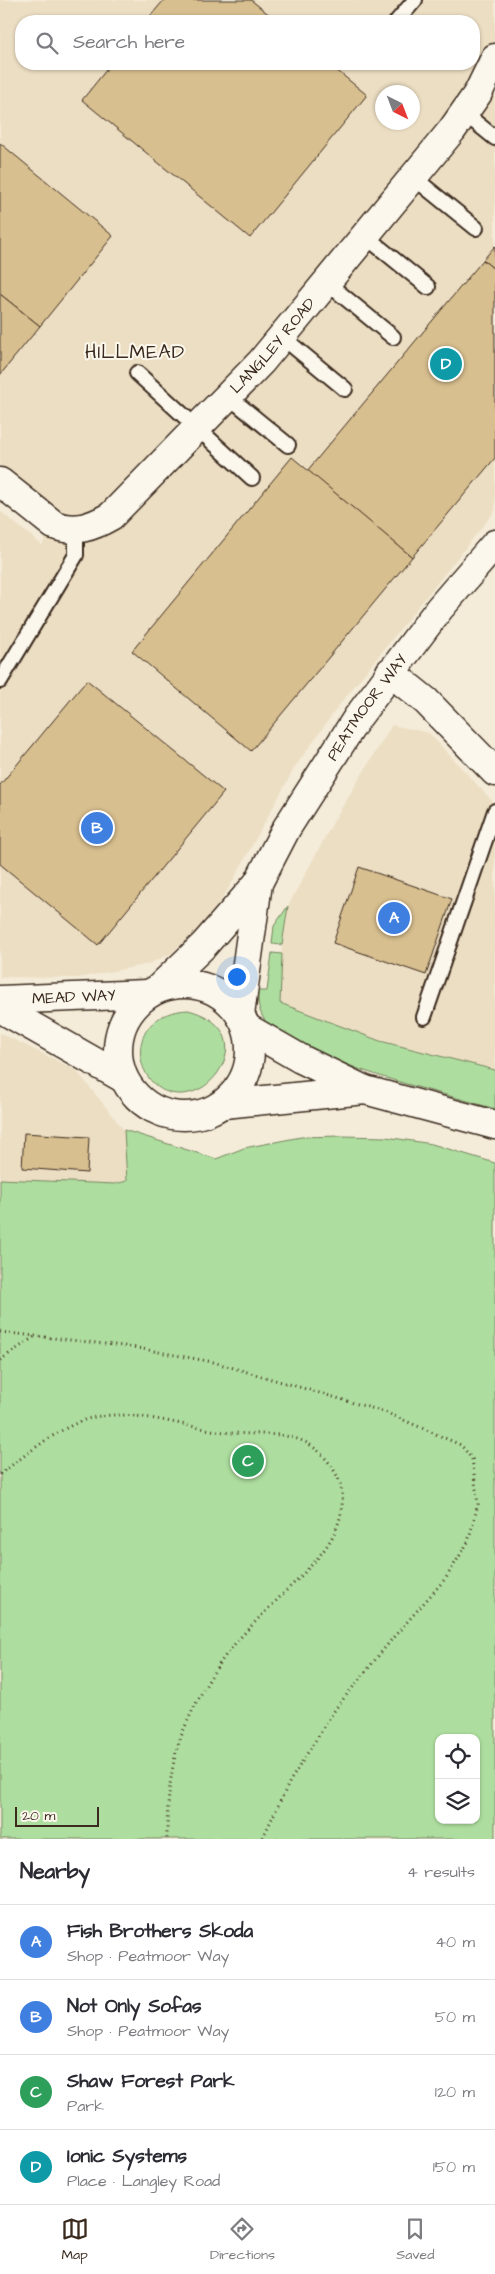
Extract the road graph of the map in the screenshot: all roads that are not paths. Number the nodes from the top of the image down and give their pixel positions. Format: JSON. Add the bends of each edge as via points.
{"nodes":[{"id":1,"x":415,"y":0,"type":"edge"},
{"id":2,"x":402,"y":15,"type":"edge"},
{"id":3,"x":495,"y":58,"type":"edge"},
{"id":4,"x":464,"y":112,"type":"junction"},
{"id":5,"x":495,"y":138,"type":"edge"},
{"id":6,"x":413,"y":177,"type":"junction"},
{"id":7,"x":476,"y":228,"type":"dead end"},
{"id":8,"x":364,"y":235,"type":"junction"},
{"id":9,"x":326,"y":282,"type":"junction"},
{"id":10,"x":428,"y":287,"type":"dead end"},
{"id":11,"x":281,"y":336,"type":"junction"},
{"id":12,"x":393,"y":337,"type":"dead end"},
{"id":13,"x":137,"y":373,"type":"dead end"},
{"id":14,"x":345,"y":389,"type":"dead end"},
{"id":15,"x":228,"y":396,"type":"junction"},
{"id":16,"x":197,"y":428,"type":"junction"},
{"id":17,"x":288,"y":445,"type":"dead end"},
{"id":18,"x":252,"y":478,"type":"dead end"},
{"id":19,"x":0,"y":482,"type":"edge"},
{"id":20,"x":76,"y":530,"type":"junction"},
{"id":21,"x":495,"y":544,"type":"edge"},
{"id":22,"x":390,"y":672,"type":"junction"},
{"id":23,"x":0,"y":681,"type":"edge"},
{"id":24,"x":495,"y":772,"type":"edge"},
{"id":25,"x":495,"y":811,"type":"edge"},
{"id":26,"x":258,"y":884,"type":"junction"},
{"id":27,"x":154,"y":991,"type":"junction"},
{"id":28,"x":0,"y":1000,"type":"edge"},
{"id":29,"x":0,"y":1008,"type":"edge"},
{"id":30,"x":424,"y":1017,"type":"dead end"},
{"id":31,"x":244,"y":1021,"type":"junction"},
{"id":32,"x":123,"y":1078,"type":"junction"},
{"id":33,"x":365,"y":1090,"type":"junction"},
{"id":34,"x":224,"y":1104,"type":"junction"},
{"id":35,"x":495,"y":1125,"type":"edge"}],
"edges":[{"from":1,"to":2,"type":"lane"},
{"from":3,"to":4,"type":"main road","name":"LANGLEY ROAD","via":[[478,93]]},
{"from":4,"to":5,"type":"lane"},
{"from":4,"to":6,"type":"main road","name":"LANGLEY ROAD"},
{"from":6,"to":7,"type":"lane"},
{"from":6,"to":8,"type":"main road","name":"LANGLEY ROAD"},
{"from":8,"to":9,"type":"main road","name":"LANGLEY ROAD"},
{"from":8,"to":10,"type":"lane"},
{"from":9,"to":11,"type":"main road","name":"LANGLEY ROAD"},
{"from":9,"to":12,"type":"lane"},
{"from":11,"to":14,"type":"lane"},
{"from":11,"to":15,"type":"main road","name":"LANGLEY ROAD"},
{"from":13,"to":16,"type":"lane"},
{"from":15,"to":16,"type":"main road","name":"LANGLEY ROAD"},
{"from":15,"to":17,"type":"lane"},
{"from":16,"to":18,"type":"lane"},
{"from":16,"to":20,"type":"main road","name":"LANGLEY ROAD","via":[[111,516]]},
{"from":19,"to":20,"type":"main road","via":[[54,525]]},
{"from":20,"to":23,"type":"lane","via":[[76,555]]},
{"from":21,"to":22,"type":"main road","name":"PEATMOOR WAY"},
{"from":22,"to":24,"type":"main road","via":[[426,701]]},
{"from":22,"to":26,"type":"main road","name":"PEATMOOR WAY","via":[[318,776]]},
{"from":25,"to":30,"type":"lane"},
{"from":26,"to":27,"type":"main road","name":"PEATMOOR WAY","via":[[204,945]]},
{"from":26,"to":31,"type":"main road","name":"PEATMOOR WAY"},
{"from":27,"to":28,"type":"main road","name":"MEAD WAY"},
{"from":27,"to":31,"type":"main road","via":[[174,984],[198,984],[219,993],[236,1008]]},
{"from":27,"to":32,"type":"main road","via":[[136,1003],[124,1020],[118,1039],[118,1059]]},
{"from":29,"to":32,"type":"main road","name":"MEAD WAY"},
{"from":31,"to":33,"type":"main road","via":[[301,1059]]},
{"from":31,"to":34,"type":"main road","via":[[251,1048],[248,1069],[239,1088]]},
{"from":32,"to":34,"type":"main road","via":[[148,1106],[165,1114],[205,1113]]},
{"from":33,"to":34,"type":"main road"},
{"from":33,"to":35,"type":"main road"}]}
